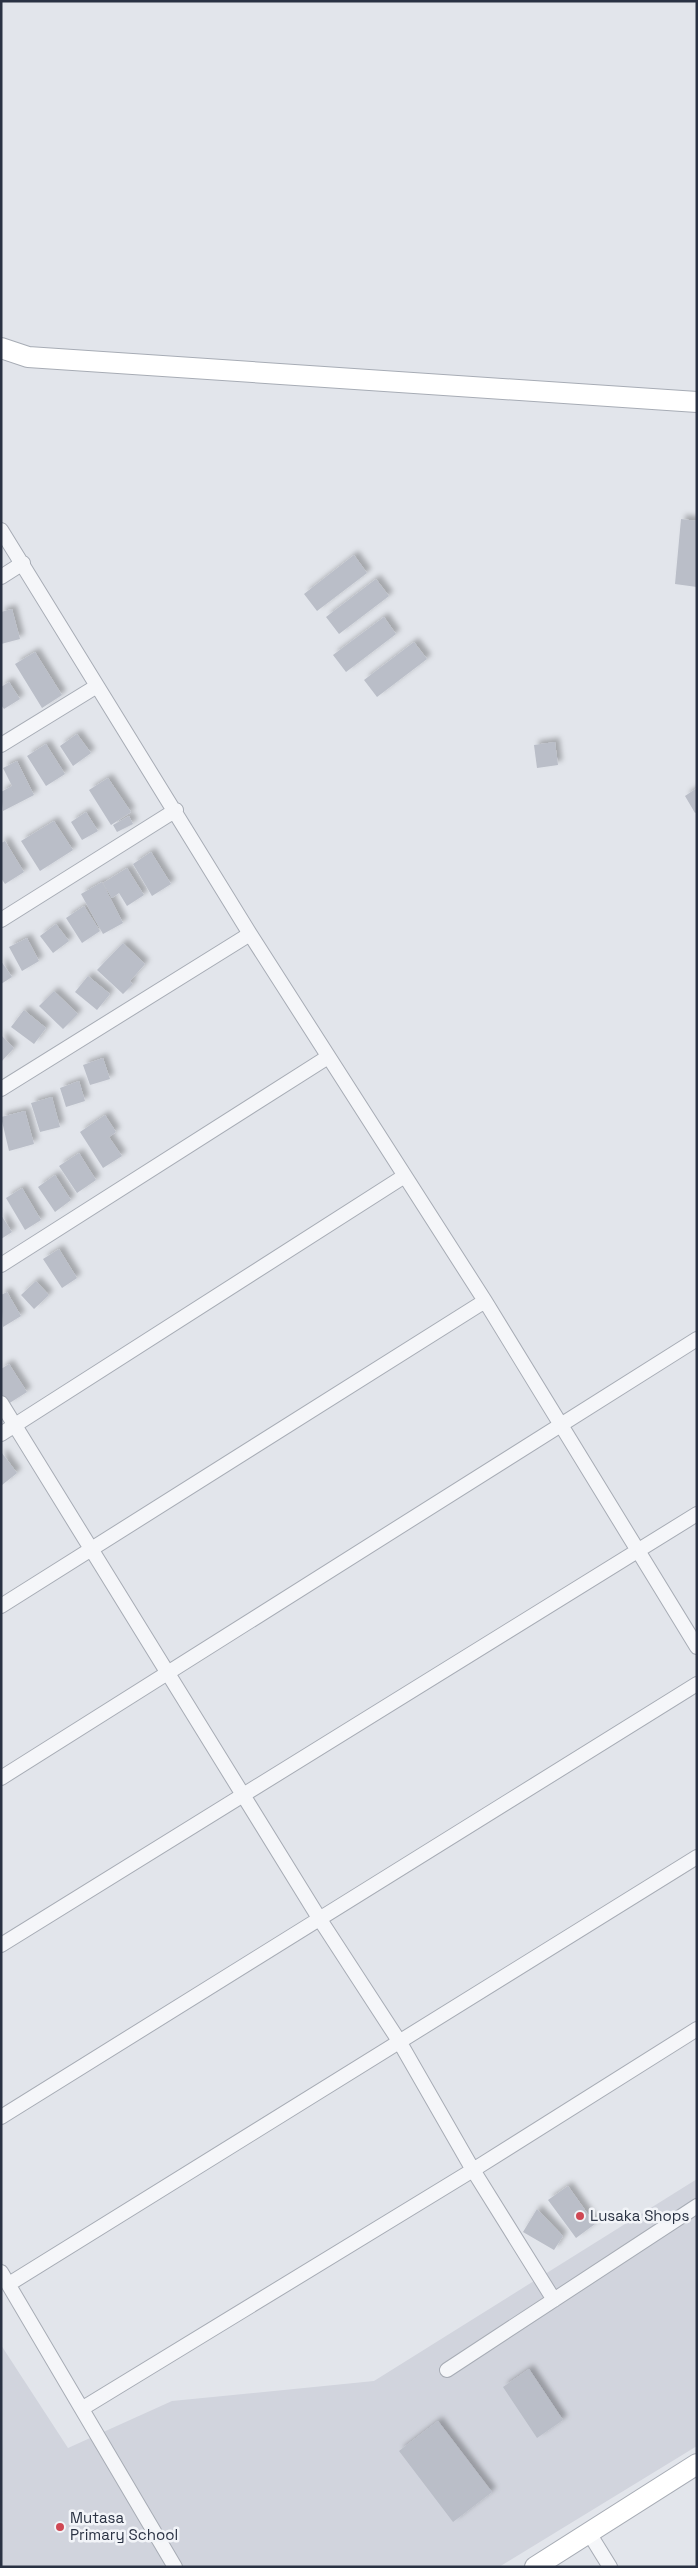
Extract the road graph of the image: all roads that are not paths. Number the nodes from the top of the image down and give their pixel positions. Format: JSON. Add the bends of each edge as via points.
{"nodes":[{"id":1,"x":1,"y":348,"type":"edge"},
{"id":2,"x":697,"y":402,"type":"edge"},
{"id":3,"x":1,"y":530,"type":"edge"},
{"id":4,"x":23,"y":563,"type":"junction"},
{"id":5,"x":1,"y":577,"type":"edge"},
{"id":6,"x":97,"y":686,"type":"junction"},
{"id":7,"x":1,"y":745,"type":"edge"},
{"id":8,"x":176,"y":810,"type":"junction"},
{"id":9,"x":1,"y":920,"type":"edge"},
{"id":10,"x":250,"y":934,"type":"junction"},
{"id":11,"x":328,"y":1057,"type":"junction"},
{"id":12,"x":1,"y":1089,"type":"edge"},
{"id":13,"x":403,"y":1176,"type":"junction"},
{"id":14,"x":1,"y":1265,"type":"edge"},
{"id":15,"x":484,"y":1300,"type":"junction"},
{"id":16,"x":697,"y":1339,"type":"edge"},
{"id":17,"x":1,"y":1403,"type":"edge"},
{"id":18,"x":560,"y":1424,"type":"junction"},
{"id":19,"x":16,"y":1425,"type":"junction"},
{"id":20,"x":1,"y":1434,"type":"edge"},
{"id":21,"x":697,"y":1514,"type":"edge"},
{"id":22,"x":92,"y":1550,"type":"junction"},
{"id":23,"x":638,"y":1551,"type":"junction"},
{"id":24,"x":1,"y":1606,"type":"edge"},
{"id":25,"x":697,"y":1647,"type":"edge"},
{"id":26,"x":168,"y":1673,"type":"junction"},
{"id":27,"x":697,"y":1684,"type":"edge"},
{"id":28,"x":1,"y":1778,"type":"edge"},
{"id":29,"x":244,"y":1794,"type":"junction"},
{"id":30,"x":697,"y":1857,"type":"edge"},
{"id":31,"x":319,"y":1918,"type":"junction"},
{"id":32,"x":1,"y":1945,"type":"edge"},
{"id":33,"x":697,"y":2030,"type":"edge"},
{"id":34,"x":400,"y":2041,"type":"junction"},
{"id":35,"x":1,"y":2116,"type":"edge"},
{"id":36,"x":474,"y":2170,"type":"junction"},
{"id":37,"x":697,"y":2206,"type":"edge"},
{"id":38,"x":5,"y":2278,"type":"edge"},
{"id":39,"x":554,"y":2300,"type":"junction"},
{"id":40,"x":447,"y":2370,"type":"dead end"},
{"id":41,"x":83,"y":2408,"type":"junction"},
{"id":42,"x":697,"y":2464,"type":"edge"},
{"id":43,"x":589,"y":2533,"type":"junction"},
{"id":44,"x":175,"y":2567,"type":"edge"},
{"id":45,"x":534,"y":2567,"type":"edge"},
{"id":46,"x":610,"y":2567,"type":"edge"}],
"edges":[{"from":1,"to":2,"type":"street","via":[[28,357]]},
{"from":3,"to":4,"type":"street"},
{"from":4,"to":5,"type":"street"},
{"from":4,"to":6,"type":"street"},
{"from":6,"to":7,"type":"street"},
{"from":6,"to":8,"type":"street"},
{"from":8,"to":9,"type":"street"},
{"from":8,"to":10,"type":"street"},
{"from":10,"to":11,"type":"street"},
{"from":10,"to":12,"type":"street"},
{"from":11,"to":13,"type":"street"},
{"from":11,"to":14,"type":"street"},
{"from":13,"to":15,"type":"street"},
{"from":13,"to":19,"type":"street"},
{"from":15,"to":18,"type":"street"},
{"from":15,"to":22,"type":"street"},
{"from":16,"to":18,"type":"street"},
{"from":17,"to":19,"type":"street"},
{"from":18,"to":23,"type":"street"},
{"from":18,"to":26,"type":"street"},
{"from":19,"to":20,"type":"street"},
{"from":19,"to":22,"type":"street"},
{"from":21,"to":23,"type":"street"},
{"from":22,"to":24,"type":"street"},
{"from":22,"to":26,"type":"street"},
{"from":23,"to":25,"type":"street"},
{"from":23,"to":29,"type":"street"},
{"from":26,"to":28,"type":"street"},
{"from":26,"to":29,"type":"street"},
{"from":27,"to":31,"type":"street"},
{"from":29,"to":31,"type":"street"},
{"from":29,"to":32,"type":"street"},
{"from":30,"to":34,"type":"street"},
{"from":31,"to":34,"type":"street"},
{"from":31,"to":35,"type":"street"},
{"from":33,"to":36,"type":"street"},
{"from":34,"to":36,"type":"street"},
{"from":34,"to":38,"type":"street"},
{"from":36,"to":39,"type":"street"},
{"from":36,"to":41,"type":"street"},
{"from":37,"to":39,"type":"street"},
{"from":38,"to":41,"type":"street"},
{"from":39,"to":40,"type":"street"},
{"from":41,"to":44,"type":"street"},
{"from":42,"to":43,"type":"street"},
{"from":43,"to":45,"type":"street"},
{"from":43,"to":46,"type":"street"}]}
